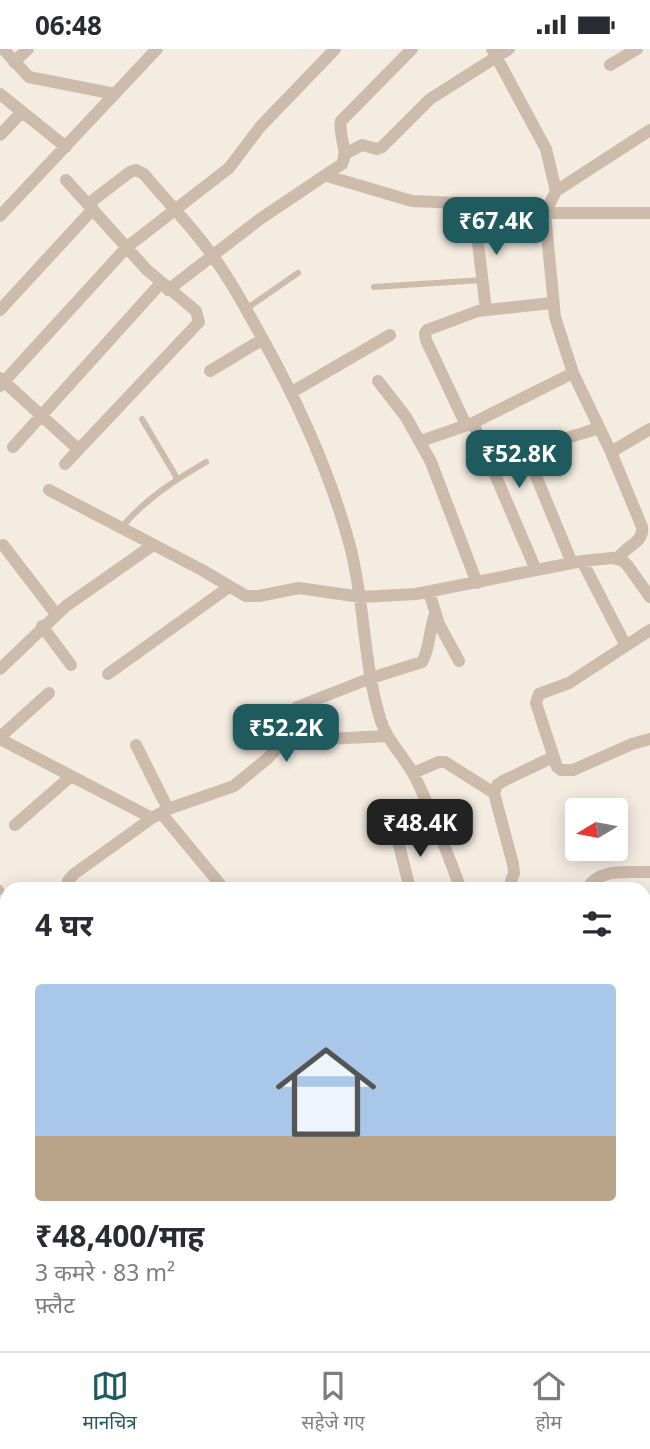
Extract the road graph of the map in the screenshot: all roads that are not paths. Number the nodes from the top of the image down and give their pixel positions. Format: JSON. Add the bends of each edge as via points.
{"nodes":[{"id":1,"x":3,"y":49,"type":"edge"},
{"id":2,"x":28,"y":49,"type":"edge"},
{"id":3,"x":157,"y":49,"type":"edge"},
{"id":4,"x":335,"y":49,"type":"edge"},
{"id":5,"x":412,"y":49,"type":"edge"},
{"id":6,"x":509,"y":49,"type":"edge"},
{"id":7,"x":637,"y":49,"type":"edge"},
{"id":8,"x":494,"y":53,"type":"edge"},
{"id":9,"x":14,"y":62,"type":"junction"},
{"id":10,"x":610,"y":65,"type":"dead end"},
{"id":11,"x":0,"y":94,"type":"edge"},
{"id":12,"x":115,"y":94,"type":"junction"},
{"id":13,"x":22,"y":112,"type":"junction"},
{"id":14,"x":650,"y":129,"type":"edge"},
{"id":15,"x":0,"y":135,"type":"edge"},
{"id":16,"x":66,"y":147,"type":"junction"},
{"id":17,"x":345,"y":154,"type":"junction"},
{"id":18,"x":327,"y":176,"type":"junction"},
{"id":19,"x":66,"y":180,"type":"dead end"},
{"id":20,"x":556,"y":191,"type":"junction"},
{"id":21,"x":481,"y":204,"type":"junction"},
{"id":22,"x":90,"y":207,"type":"junction"},
{"id":23,"x":174,"y":210,"type":"junction"},
{"id":24,"x":545,"y":213,"type":"junction"},
{"id":25,"x":650,"y":213,"type":"edge"},
{"id":26,"x":0,"y":216,"type":"edge"},
{"id":27,"x":127,"y":247,"type":"junction"},
{"id":28,"x":212,"y":254,"type":"junction"},
{"id":29,"x":298,"y":273,"type":"dead end"},
{"id":30,"x":482,"y":280,"type":"junction"},
{"id":31,"x":164,"y":286,"type":"junction"},
{"id":32,"x":374,"y":287,"type":"dead end"},
{"id":33,"x":552,"y":303,"type":"junction"},
{"id":34,"x":246,"y":309,"type":"junction"},
{"id":35,"x":0,"y":310,"type":"edge"},
{"id":36,"x":486,"y":310,"type":"junction"},
{"id":37,"x":390,"y":335,"type":"dead end"},
{"id":38,"x":263,"y":339,"type":"junction"},
{"id":39,"x":210,"y":371,"type":"dead end"},
{"id":40,"x":573,"y":373,"type":"junction"},
{"id":41,"x":378,"y":381,"type":"dead end"},
{"id":42,"x":1,"y":382,"type":"edge"},
{"id":43,"x":292,"y":392,"type":"junction"},
{"id":44,"x":42,"y":417,"type":"junction"},
{"id":45,"x":142,"y":419,"type":"dead end"},
{"id":46,"x":469,"y":424,"type":"junction"},
{"id":47,"x":599,"y":428,"type":"junction"},
{"id":48,"x":650,"y":429,"type":"edge"},
{"id":49,"x":421,"y":441,"type":"junction"},
{"id":50,"x":13,"y":447,"type":"dead end"},
{"id":51,"x":78,"y":450,"type":"junction"},
{"id":52,"x":611,"y":452,"type":"junction"},
{"id":53,"x":206,"y":461,"type":"dead end"},
{"id":54,"x":65,"y":464,"type":"dead end"},
{"id":55,"x":177,"y":478,"type":"junction"},
{"id":56,"x":49,"y":490,"type":"dead end"},
{"id":57,"x":121,"y":528,"type":"junction"},
{"id":58,"x":3,"y":544,"type":"dead end"},
{"id":59,"x":153,"y":545,"type":"junction"},
{"id":60,"x":618,"y":558,"type":"junction"},
{"id":61,"x":577,"y":562,"type":"junction"},
{"id":62,"x":536,"y":570,"type":"junction"},
{"id":63,"x":477,"y":583,"type":"junction"},
{"id":64,"x":229,"y":587,"type":"junction"},
{"id":65,"x":429,"y":592,"type":"junction"},
{"id":66,"x":361,"y":597,"type":"junction"},
{"id":67,"x":650,"y":597,"type":"edge"},
{"id":68,"x":56,"y":614,"type":"junction"},
{"id":69,"x":435,"y":614,"type":"junction"},
{"id":70,"x":42,"y":627,"type":"junction"},
{"id":71,"x":650,"y":631,"type":"edge"},
{"id":72,"x":626,"y":646,"type":"junction"},
{"id":73,"x":459,"y":661,"type":"dead end"},
{"id":74,"x":71,"y":665,"type":"dead end"},
{"id":75,"x":0,"y":669,"type":"edge"},
{"id":76,"x":108,"y":674,"type":"dead end"},
{"id":77,"x":372,"y":678,"type":"junction"},
{"id":78,"x":49,"y":693,"type":"dead end"},
{"id":79,"x":388,"y":736,"type":"junction"},
{"id":80,"x":0,"y":738,"type":"edge"},
{"id":81,"x":650,"y":739,"type":"edge"},
{"id":82,"x":284,"y":741,"type":"junction"},
{"id":83,"x":136,"y":745,"type":"dead end"},
{"id":84,"x":553,"y":757,"type":"junction"},
{"id":85,"x":413,"y":772,"type":"junction"},
{"id":86,"x":70,"y":777,"type":"junction"},
{"id":87,"x":494,"y":793,"type":"junction"},
{"id":88,"x":160,"y":813,"type":"junction"},
{"id":89,"x":15,"y":825,"type":"dead end"},
{"id":90,"x":397,"y":837,"type":"dead end"},
{"id":91,"x":650,"y":872,"type":"edge"},
{"id":92,"x":511,"y":881,"type":"dead end"},
{"id":93,"x":68,"y":882,"type":"edge"},
{"id":94,"x":218,"y":882,"type":"edge"},
{"id":95,"x":408,"y":882,"type":"edge"},
{"id":96,"x":458,"y":882,"type":"edge"},
{"id":97,"x":593,"y":882,"type":"edge"}],
"edges":[{"from":1,"to":9,"type":"street"},
{"from":2,"to":9,"type":"street"},
{"from":3,"to":12,"type":"street"},
{"from":4,"to":23,"type":"street","via":[[260,127],[229,168]]},
{"from":5,"to":17,"type":"street","via":[[341,121]]},
{"from":6,"to":8,"type":"street"},
{"from":7,"to":10,"type":"street"},
{"from":8,"to":17,"type":"street","via":[[429,99],[382,148],[362,145]]},
{"from":8,"to":20,"type":"street","via":[[546,149]]},
{"from":9,"to":12,"type":"street","via":[[29,77]]},
{"from":11,"to":13,"type":"street"},
{"from":12,"to":16,"type":"street"},
{"from":13,"to":15,"type":"street"},
{"from":13,"to":16,"type":"street"},
{"from":14,"to":20,"type":"street"},
{"from":16,"to":26,"type":"street"},
{"from":17,"to":18,"type":"street","via":[[342,165]]},
{"from":18,"to":21,"type":"street","via":[[412,201]]},
{"from":18,"to":28,"type":"street"},
{"from":19,"to":22,"type":"street"},
{"from":20,"to":24,"type":"street"},
{"from":21,"to":24,"type":"street"},
{"from":21,"to":30,"type":"street"},
{"from":22,"to":23,"type":"street","via":[[136,170]]},
{"from":22,"to":27,"type":"street"},
{"from":22,"to":35,"type":"street"},
{"from":23,"to":27,"type":"street"},
{"from":23,"to":28,"type":"street"},
{"from":24,"to":25,"type":"street"},
{"from":24,"to":33,"type":"street"},
{"from":27,"to":31,"type":"street"},
{"from":27,"to":42,"type":"street"},
{"from":28,"to":31,"type":"street"},
{"from":28,"to":34,"type":"street"},
{"from":29,"to":34,"type":"lane"},
{"from":30,"to":32,"type":"lane"},
{"from":30,"to":36,"type":"street"},
{"from":31,"to":44,"type":"street"},
{"from":31,"to":51,"type":"street","via":[[196,311],[199,322]]},
{"from":33,"to":36,"type":"street"},
{"from":33,"to":40,"type":"street"},
{"from":34,"to":38,"type":"street"},
{"from":36,"to":46,"type":"street","via":[[425,334]]},
{"from":37,"to":43,"type":"street"},
{"from":38,"to":39,"type":"street"},
{"from":38,"to":43,"type":"street"},
{"from":40,"to":46,"type":"street"},
{"from":40,"to":47,"type":"street"},
{"from":41,"to":49,"type":"street"},
{"from":42,"to":44,"type":"street"},
{"from":43,"to":66,"type":"street","via":[[339,513]]},
{"from":44,"to":50,"type":"street"},
{"from":44,"to":51,"type":"street"},
{"from":45,"to":55,"type":"lane"},
{"from":46,"to":49,"type":"street"},
{"from":46,"to":62,"type":"street"},
{"from":47,"to":52,"type":"street"},
{"from":47,"to":61,"type":"street","via":[[543,448],[531,464]]},
{"from":48,"to":52,"type":"street"},
{"from":49,"to":63,"type":"street"},
{"from":51,"to":54,"type":"street"},
{"from":52,"to":60,"type":"street","via":[[643,535]]},
{"from":53,"to":55,"type":"lane"},
{"from":55,"to":57,"type":"lane"},
{"from":56,"to":57,"type":"street"},
{"from":57,"to":59,"type":"street"},
{"from":58,"to":68,"type":"street"},
{"from":59,"to":64,"type":"street"},
{"from":59,"to":68,"type":"street"},
{"from":60,"to":61,"type":"street"},
{"from":60,"to":67,"type":"street"},
{"from":61,"to":62,"type":"street"},
{"from":61,"to":72,"type":"street"},
{"from":62,"to":63,"type":"street"},
{"from":63,"to":65,"type":"street"},
{"from":64,"to":66,"type":"street","via":[[253,597],[299,589]]},
{"from":64,"to":76,"type":"street"},
{"from":65,"to":66,"type":"street"},
{"from":65,"to":69,"type":"street"},
{"from":66,"to":77,"type":"street"},
{"from":68,"to":70,"type":"street"},
{"from":69,"to":73,"type":"street"},
{"from":69,"to":77,"type":"street","via":[[422,663]]},
{"from":70,"to":74,"type":"street"},
{"from":70,"to":75,"type":"street"},
{"from":71,"to":72,"type":"street"},
{"from":72,"to":84,"type":"street","via":[[569,683],[537,696]]},
{"from":77,"to":79,"type":"street"},
{"from":77,"to":82,"type":"street","via":[[296,707]]},
{"from":78,"to":80,"type":"street"},
{"from":79,"to":82,"type":"street"},
{"from":79,"to":85,"type":"street"},
{"from":80,"to":86,"type":"street"},
{"from":81,"to":84,"type":"street","via":[[567,772],[557,767]]},
{"from":82,"to":88,"type":"street","via":[[234,786]]},
{"from":83,"to":88,"type":"street"},
{"from":84,"to":87,"type":"street","via":[[503,781]]},
{"from":85,"to":87,"type":"street","via":[[445,762]]},
{"from":85,"to":96,"type":"street"},
{"from":86,"to":88,"type":"street"},
{"from":86,"to":89,"type":"street"},
{"from":87,"to":92,"type":"street","via":[[513,864]]},
{"from":88,"to":93,"type":"street"},
{"from":88,"to":94,"type":"street"},
{"from":90,"to":95,"type":"street"},
{"from":91,"to":97,"type":"street","via":[[606,873]]}]}
